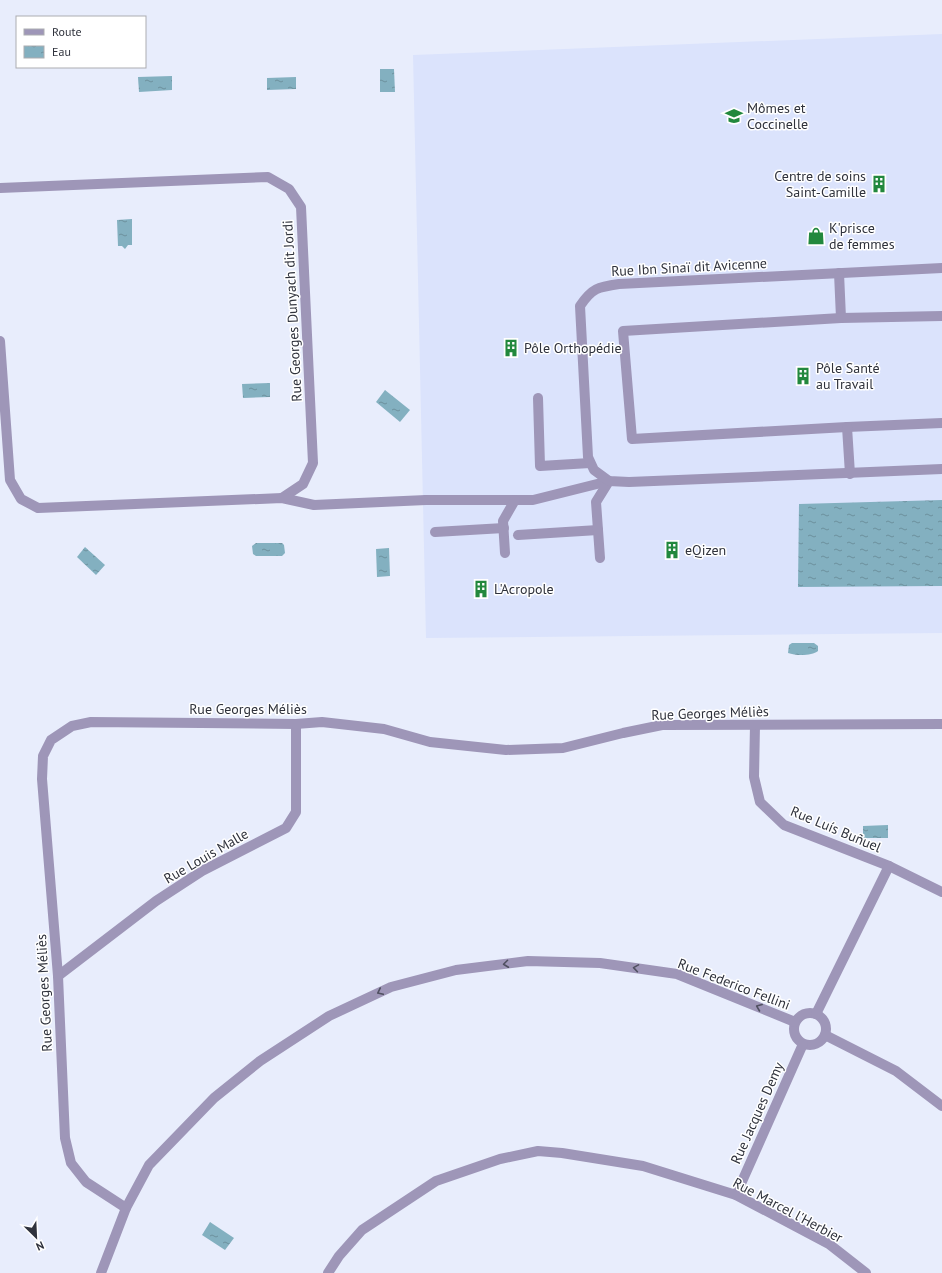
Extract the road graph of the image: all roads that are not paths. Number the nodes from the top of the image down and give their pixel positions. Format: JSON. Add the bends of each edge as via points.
{"nodes":[{"id":1,"x":0,"y":188,"type":"edge"},
{"id":2,"x":942,"y":268,"type":"edge"},
{"id":3,"x":839,"y":274,"type":"junction"},
{"id":4,"x":942,"y":316,"type":"edge"},
{"id":5,"x":841,"y":318,"type":"junction"},
{"id":6,"x":0,"y":341,"type":"edge"},
{"id":7,"x":538,"y":398,"type":"dead end"},
{"id":8,"x":942,"y":423,"type":"edge"},
{"id":9,"x":847,"y":427,"type":"junction"},
{"id":10,"x":590,"y":464,"type":"junction"},
{"id":11,"x":942,"y":469,"type":"edge"},
{"id":12,"x":850,"y":474,"type":"junction"},
{"id":13,"x":609,"y":481,"type":"junction"},
{"id":14,"x":282,"y":498,"type":"junction"},
{"id":15,"x":515,"y":500,"type":"junction"},
{"id":16,"x":504,"y":528,"type":"junction"},
{"id":17,"x":598,"y":530,"type":"junction"},
{"id":18,"x":435,"y":532,"type":"dead end"},
{"id":19,"x":518,"y":535,"type":"dead end"},
{"id":20,"x":505,"y":553,"type":"dead end"},
{"id":21,"x":600,"y":558,"type":"dead end"},
{"id":22,"x":296,"y":724,"type":"junction"},
{"id":23,"x":942,"y":724,"type":"edge"},
{"id":24,"x":755,"y":725,"type":"junction"},
{"id":25,"x":889,"y":866,"type":"junction"},
{"id":26,"x":942,"y":892,"type":"edge"},
{"id":27,"x":58,"y":976,"type":"junction"},
{"id":28,"x":816,"y":1014,"type":"junction"},
{"id":29,"x":795,"y":1022,"type":"junction"},
{"id":30,"x":825,"y":1035,"type":"junction"},
{"id":31,"x":803,"y":1044,"type":"junction"},
{"id":32,"x":942,"y":1106,"type":"edge"},
{"id":33,"x":736,"y":1195,"type":"junction"},
{"id":34,"x":126,"y":1208,"type":"junction"},
{"id":35,"x":101,"y":1273,"type":"edge"},
{"id":36,"x":328,"y":1273,"type":"edge"},
{"id":37,"x":866,"y":1273,"type":"edge"}],
"edges":[{"from":1,"to":14,"type":"street","name":"Rue Georges Dunyach dit Jordi","via":[[268,177],[288,189],[302,206],[313,462],[303,484]]},
{"from":2,"to":3,"type":"street","name":"Rue Ibn Sinaï dit Avicenne"},
{"from":3,"to":5,"type":"street"},
{"from":3,"to":10,"type":"street","name":"Rue Ibn Sinaï dit Avicenne","via":[[619,284],[600,287],[587,295],[580,306]]},
{"from":4,"to":5,"type":"street"},
{"from":5,"to":9,"type":"street","via":[[624,331],[632,439]]},
{"from":6,"to":14,"type":"street","via":[[10,480],[21,499],[38,508]]},
{"from":7,"to":10,"type":"street","via":[[540,466]]},
{"from":8,"to":9,"type":"street"},
{"from":9,"to":12,"type":"street"},
{"from":10,"to":13,"type":"street"},
{"from":11,"to":12,"type":"street"},
{"from":12,"to":13,"type":"street"},
{"from":13,"to":15,"type":"street","via":[[533,500]]},
{"from":13,"to":17,"type":"street","via":[[596,502]]},
{"from":14,"to":15,"type":"street","via":[[314,505],[426,500]]},
{"from":15,"to":16,"type":"street","via":[[503,521]]},
{"from":16,"to":18,"type":"street"},
{"from":16,"to":20,"type":"street"},
{"from":17,"to":19,"type":"street"},
{"from":17,"to":21,"type":"street"},
{"from":22,"to":24,"type":"street","name":"Rue Georges Méliès","via":[[322,722],[384,729],[430,742],[506,750],[563,748],[662,725]]},
{"from":22,"to":27,"type":"street","name":"Rue Louis Malle","via":[[296,812],[286,828],[202,871],[156,900]]},
{"from":22,"to":27,"type":"street","name":"Rue Georges Méliès","via":[[91,722],[72,726],[52,740],[43,756],[42,780]]},
{"from":23,"to":24,"type":"street","name":"Rue Georges Méliès"},
{"from":24,"to":25,"type":"street","name":"Rue Luís Buñuel","via":[[754,777],[760,802],[784,825]]},
{"from":25,"to":26,"type":"street"},
{"from":25,"to":28,"type":"street"},
{"from":27,"to":34,"type":"street","name":"Rue Georges Méliès","via":[[65,1138],[71,1163],[86,1182]]},
{"from":28,"to":29,"type":"street","via":[[809,1012]]},
{"from":28,"to":30,"type":"street","via":[[826,1027]]},
{"from":29,"to":31,"type":"street","via":[[796,1037]]},
{"from":29,"to":34,"type":"street","name":"Rue Federico Fellini","one_way":true,"via":[[677,974],[600,963],[506,964],[456,970],[391,987],[330,1016],[260,1061],[214,1098],[149,1165]]},
{"from":30,"to":31,"type":"street","via":[[819,1042]]},
{"from":30,"to":32,"type":"street","via":[[896,1071]]},
{"from":31,"to":33,"type":"street","name":"Rue Jacques Demy"},
{"from":33,"to":36,"type":"street","name":"Rue Marcel l'Herbier","via":[[643,1166],[538,1151],[500,1160],[436,1181],[362,1230],[338,1256]]},
{"from":33,"to":37,"type":"street","name":"Rue Marcel l'Herbier","via":[[829,1244]]},
{"from":34,"to":35,"type":"street","name":"Rue Federico Fellini"}]}
